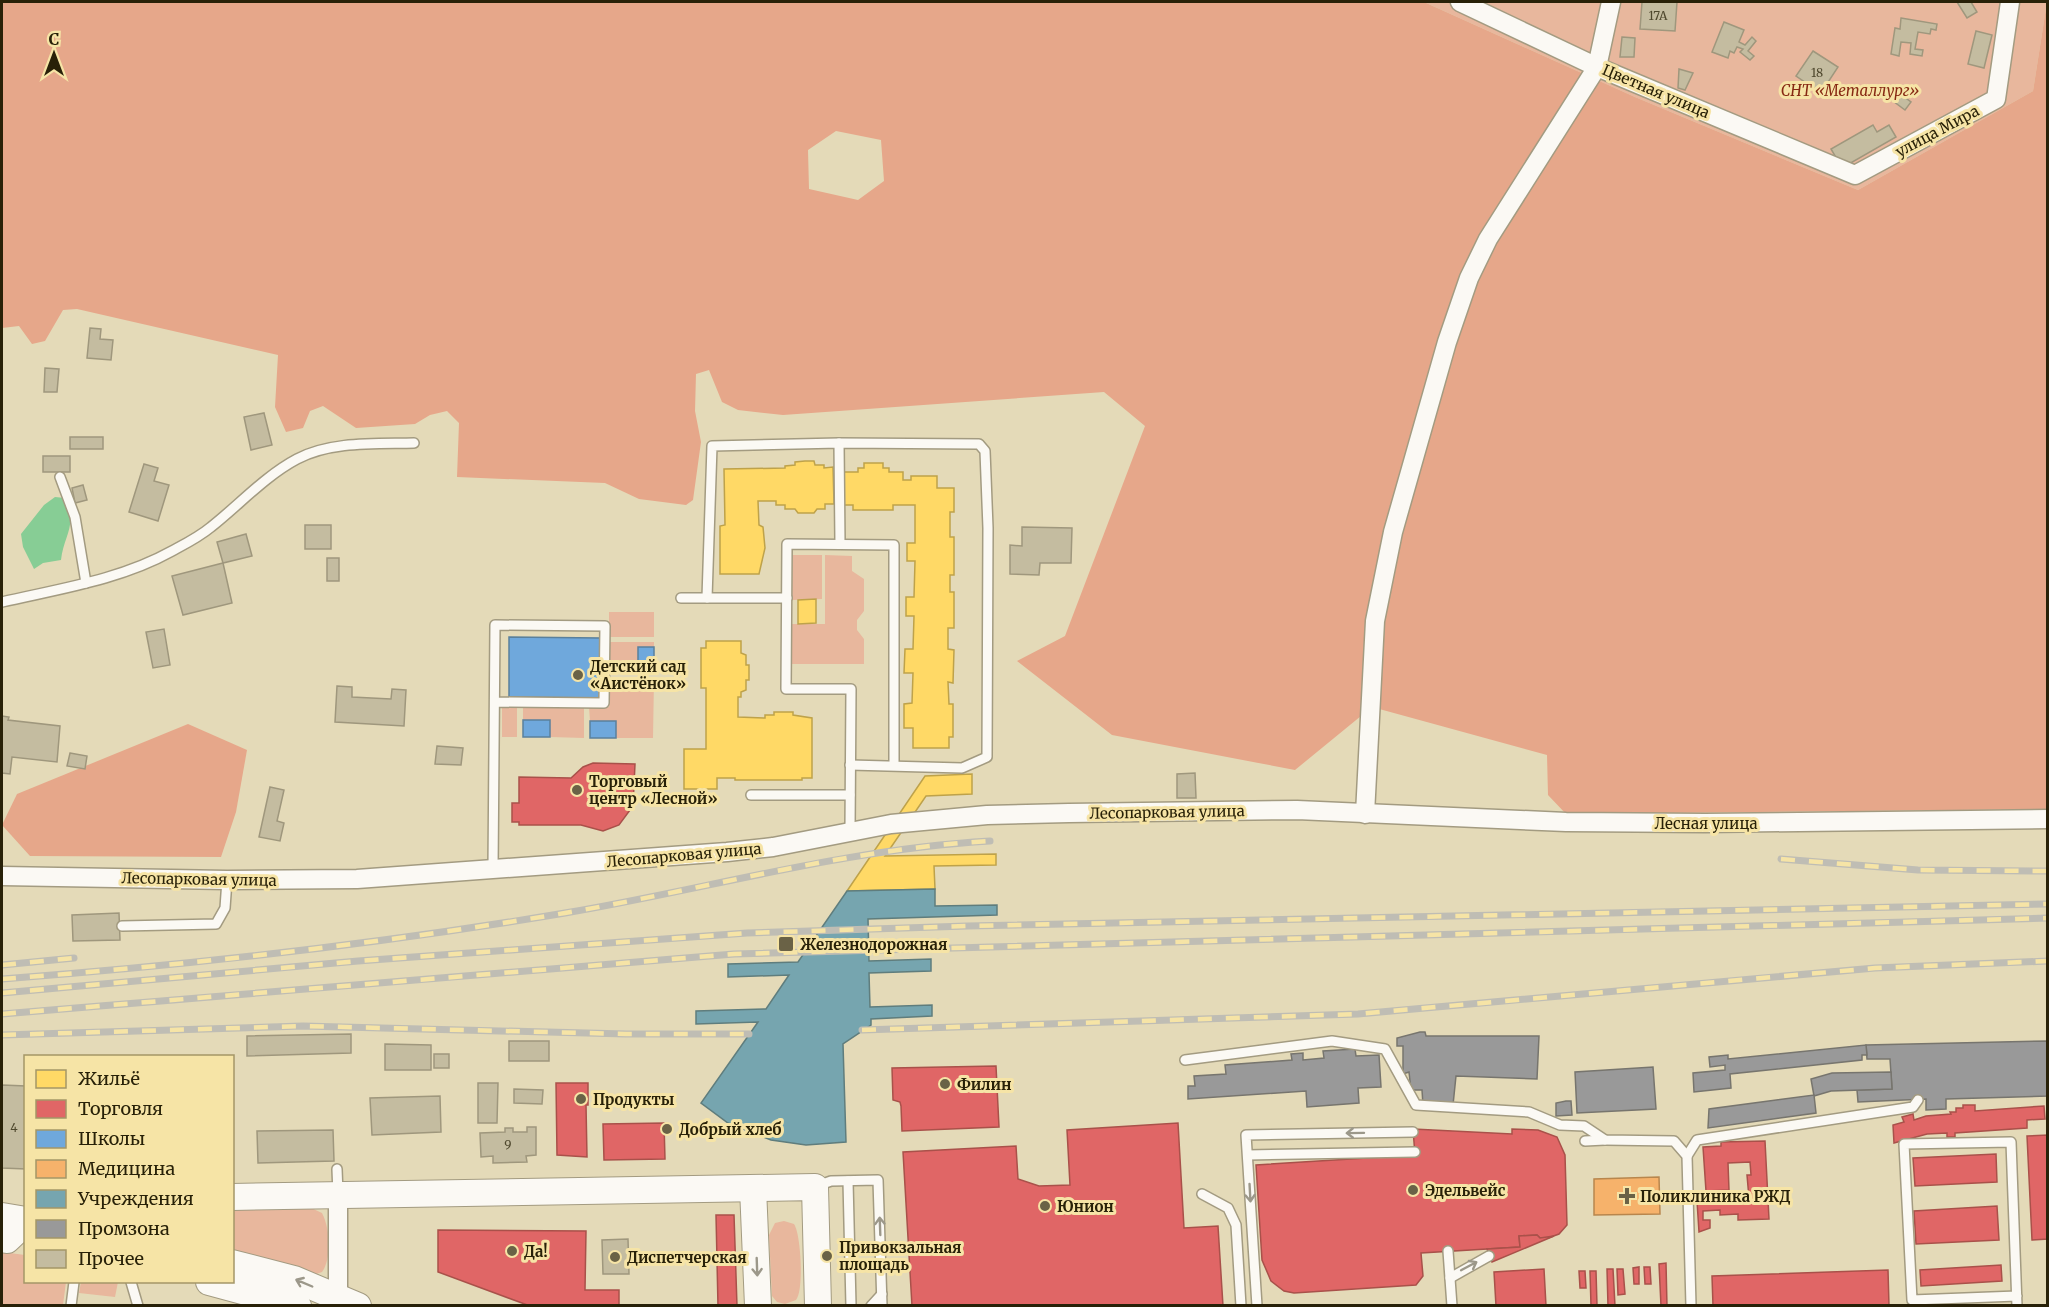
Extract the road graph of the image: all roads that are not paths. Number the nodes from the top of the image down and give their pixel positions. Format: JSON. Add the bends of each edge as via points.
{"nodes":[{"id":1,"x":1460,"y":2,"type":"edge"},
{"id":2,"x":1611,"y":2,"type":"edge"},
{"id":3,"x":2010,"y":2,"type":"edge"},
{"id":4,"x":1597,"y":67,"type":"junction"},
{"id":5,"x":1855,"y":175,"type":"joint"},
{"id":6,"x":414,"y":443,"type":"dead end"},
{"id":7,"x":839,"y":443,"type":"junction"},
{"id":8,"x":60,"y":477,"type":"dead end"},
{"id":9,"x":840,"y":544,"type":"junction"},
{"id":10,"x":86,"y":583,"type":"junction"},
{"id":11,"x":681,"y":598,"type":"dead end"},
{"id":12,"x":707,"y":598,"type":"junction"},
{"id":13,"x":787,"y":598,"type":"junction"},
{"id":14,"x":2,"y":602,"type":"edge"},
{"id":15,"x":495,"y":702,"type":"junction"},
{"id":16,"x":850,"y":765,"type":"junction"},
{"id":17,"x":894,"y":765,"type":"junction"},
{"id":18,"x":751,"y":795,"type":"dead end"},
{"id":19,"x":850,"y":795,"type":"junction"},
{"id":20,"x":1365,"y":814,"type":"junction"},
{"id":21,"x":2048,"y":819,"type":"edge"},
{"id":22,"x":850,"y":831,"type":"junction"},
{"id":23,"x":493,"y":870,"type":"junction"},
{"id":24,"x":2,"y":876,"type":"edge"},
{"id":25,"x":227,"y":880,"type":"junction"},
{"id":26,"x":122,"y":926,"type":"dead end"},
{"id":27,"x":1185,"y":1060,"type":"dead end"},
{"id":28,"x":1918,"y":1100,"type":"dead end"},
{"id":29,"x":1413,"y":1132,"type":"dead end"},
{"id":30,"x":1605,"y":1140,"type":"junction"},
{"id":31,"x":1585,"y":1141,"type":"dead end"},
{"id":32,"x":1415,"y":1152,"type":"dead end"},
{"id":33,"x":1248,"y":1155,"type":"junction"},
{"id":34,"x":1687,"y":1156,"type":"junction"},
{"id":35,"x":338,"y":1181,"type":"junction"},
{"id":36,"x":848,"y":1181,"type":"junction"},
{"id":37,"x":815,"y":1187,"type":"junction"},
{"id":38,"x":753,"y":1188,"type":"junction"},
{"id":39,"x":1202,"y":1194,"type":"dead end"},
{"id":40,"x":234,"y":1197,"type":"edge"},
{"id":41,"x":24,"y":1223,"type":"edge"},
{"id":42,"x":9,"y":1235,"type":"edge"},
{"id":43,"x":1448,"y":1251,"type":"dead end"},
{"id":44,"x":1489,"y":1256,"type":"dead end"},
{"id":45,"x":234,"y":1264,"type":"edge"},
{"id":46,"x":1450,"y":1278,"type":"junction"},
{"id":47,"x":74,"y":1283,"type":"edge"},
{"id":48,"x":131,"y":1283,"type":"edge"},
{"id":49,"x":216,"y":1283,"type":"edge"},
{"id":50,"x":882,"y":1294,"type":"junction"},
{"id":51,"x":348,"y":1301,"type":"edge"},
{"id":52,"x":2017,"y":1301,"type":"edge"},
{"id":53,"x":71,"y":1305,"type":"edge"},
{"id":54,"x":138,"y":1305,"type":"edge"},
{"id":55,"x":298,"y":1305,"type":"edge"},
{"id":56,"x":758,"y":1305,"type":"edge"},
{"id":57,"x":818,"y":1305,"type":"edge"},
{"id":58,"x":851,"y":1305,"type":"edge"},
{"id":59,"x":871,"y":1305,"type":"edge"},
{"id":60,"x":882,"y":1305,"type":"edge"},
{"id":61,"x":1241,"y":1305,"type":"edge"},
{"id":62,"x":1257,"y":1305,"type":"edge"},
{"id":63,"x":1452,"y":1305,"type":"edge"},
{"id":64,"x":1691,"y":1305,"type":"edge"}],
"edges":[{"from":1,"to":4,"type":"street","name":"Цветная улица"},
{"from":2,"to":4,"type":"street"},
{"from":3,"to":5,"type":"street","name":"улица Мира","via":[[1996,99]]},
{"from":4,"to":5,"type":"street","name":"Цветная улица"},
{"from":4,"to":20,"type":"street","via":[[1488,239],[1469,278],[1447,342],[1393,532],[1375,621]]},
{"from":6,"to":10,"type":"lane","via":[[324,449],[297,459],[208,530],[170,552]]},
{"from":7,"to":9,"type":"lane"},
{"from":7,"to":12,"type":"lane","via":[[712,446]]},
{"from":7,"to":17,"type":"lane","via":[[979,444],[985,451],[987,757],[962,768]]},
{"from":8,"to":10,"type":"lane","via":[[75,517]]},
{"from":9,"to":13,"type":"lane","via":[[787,544]]},
{"from":9,"to":17,"type":"lane","via":[[894,544]]},
{"from":10,"to":14,"type":"lane"},
{"from":11,"to":12,"type":"lane"},
{"from":12,"to":13,"type":"lane"},
{"from":13,"to":16,"type":"lane","via":[[786,689],[851,689]]},
{"from":15,"to":15,"type":"lane","via":[[495,625],[605,626],[604,703]]},
{"from":15,"to":23,"type":"lane"},
{"from":16,"to":17,"type":"lane"},
{"from":16,"to":19,"type":"lane"},
{"from":18,"to":19,"type":"lane"},
{"from":19,"to":22,"type":"lane"},
{"from":20,"to":21,"type":"street","name":"Лесная улица","via":[[1694,823]]},
{"from":20,"to":22,"type":"street","name":"Лесопарковая улица","via":[[1297,810],[987,815]]},
{"from":22,"to":23,"type":"street","name":"Лесопарковая улица","via":[[773,847]]},
{"from":23,"to":25,"type":"street","name":"Лесопарковая улица","via":[[357,879]]},
{"from":24,"to":25,"type":"street","name":"Лесопарковая улица"},
{"from":25,"to":26,"type":"lane","via":[[225,908],[216,924]]},
{"from":27,"to":30,"type":"lane","via":[[1332,1041],[1385,1049],[1416,1105],[1529,1112],[1560,1125],[1584,1126]]},
{"from":28,"to":34,"type":"lane","via":[[1913,1107],[1697,1140]]},
{"from":29,"to":33,"type":"lane","one_way":true,"via":[[1246,1135]]},
{"from":30,"to":31,"type":"lane"},
{"from":30,"to":34,"type":"lane","via":[[1674,1141]]},
{"from":32,"to":33,"type":"lane"},
{"from":33,"to":62,"type":"lane","one_way":true},
{"from":34,"to":64,"type":"lane"},
{"from":35,"to":38,"type":"street"},
{"from":35,"to":40,"type":"street"},
{"from":35,"to":51,"type":"street"},
{"from":36,"to":37,"type":"lane","via":[[831,1181]]},
{"from":50,"to":36,"type":"lane","one_way":true,"via":[[878,1180]]},
{"from":36,"to":58,"type":"lane"},
{"from":37,"to":38,"type":"street"},
{"from":37,"to":57,"type":"street"},
{"from":38,"to":56,"type":"street","one_way":true},
{"from":39,"to":61,"type":"lane","via":[[1228,1208],[1236,1225]]},
{"from":41,"to":42,"type":"street"},
{"from":43,"to":46,"type":"lane"},
{"from":46,"to":44,"type":"lane","one_way":true},
{"from":51,"to":45,"type":"street","one_way":true,"via":[[294,1279]]},
{"from":46,"to":63,"type":"lane"},
{"from":47,"to":53,"type":"lane"},
{"from":48,"to":54,"type":"lane"},
{"from":49,"to":55,"type":"street"},
{"from":50,"to":59,"type":"lane"},
{"from":50,"to":60,"type":"lane"},
{"from":52,"to":52,"type":"lane","via":[[1912,1300],[1904,1144],[2011,1142]]}]}
